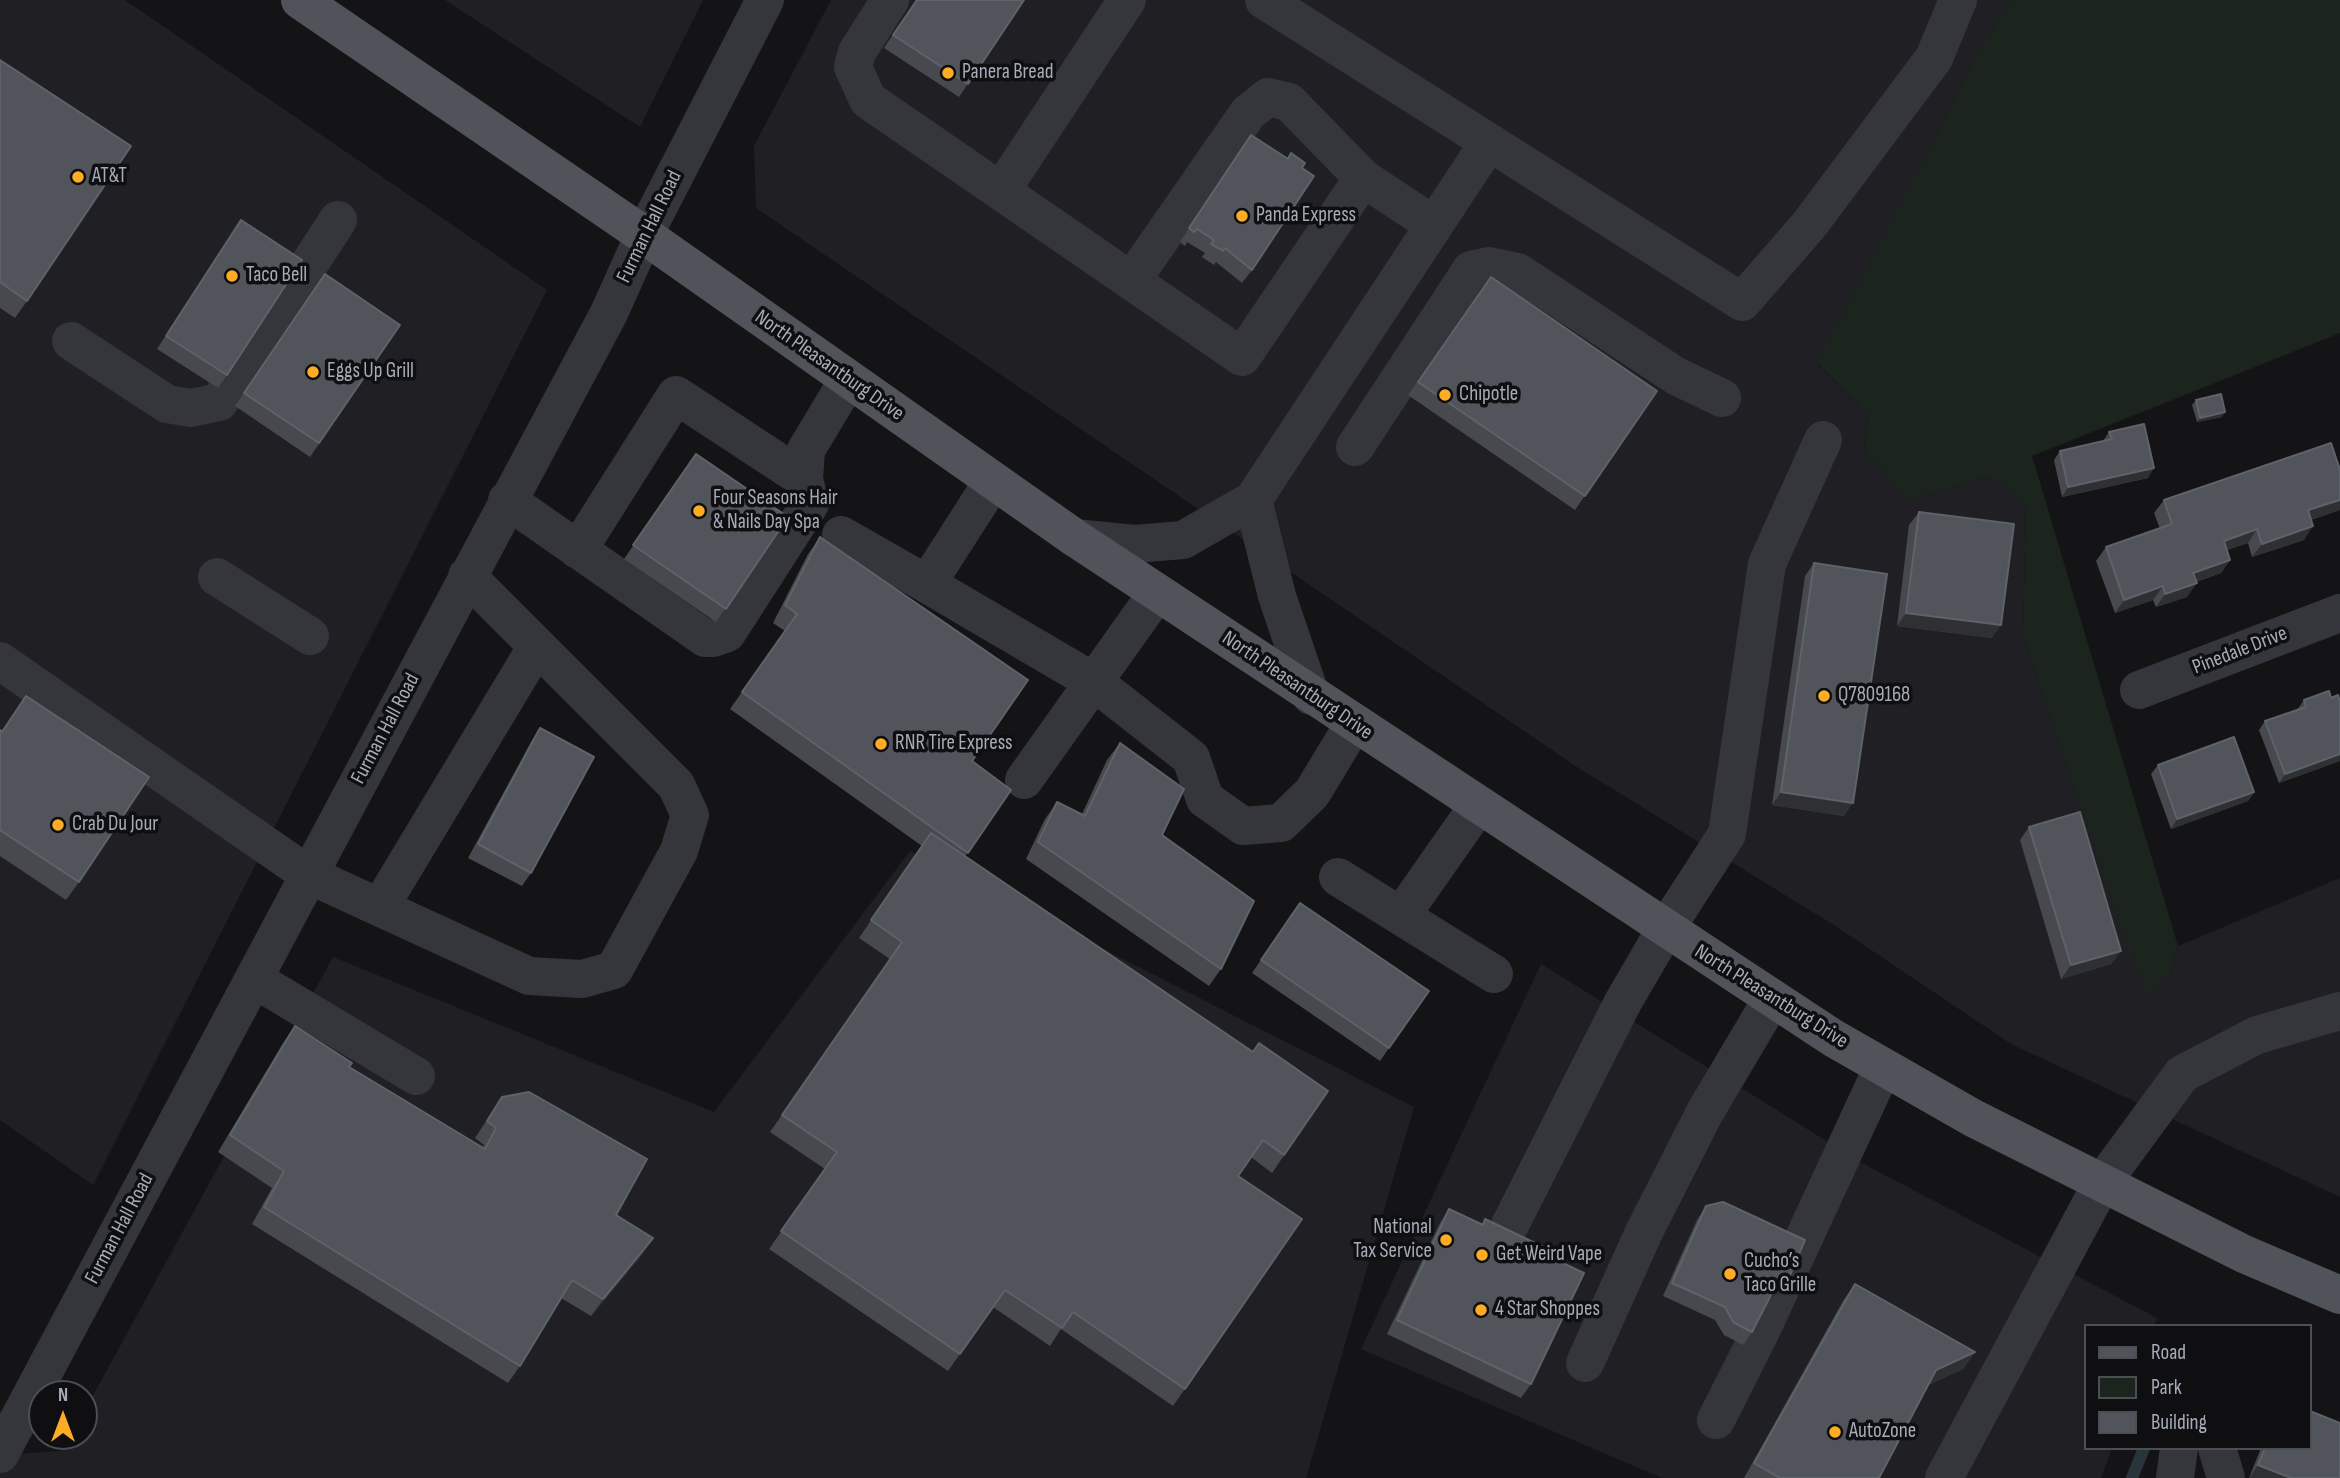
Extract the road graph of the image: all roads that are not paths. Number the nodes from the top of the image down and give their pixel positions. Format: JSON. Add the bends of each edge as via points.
{"nodes":[{"id":1,"x":300,"y":0,"type":"edge"},
{"id":2,"x":765,"y":0,"type":"edge"},
{"id":3,"x":890,"y":0,"type":"edge"},
{"id":4,"x":1264,"y":0,"type":"edge"},
{"id":5,"x":1958,"y":0,"type":"edge"},
{"id":6,"x":1117,"y":4,"type":"edge"},
{"id":7,"x":1489,"y":142,"type":"junction"},
{"id":8,"x":1363,"y":178,"type":"junction"},
{"id":9,"x":1001,"y":191,"type":"junction"},
{"id":10,"x":338,"y":220,"type":"dead end"},
{"id":11,"x":1434,"y":225,"type":"junction"},
{"id":12,"x":644,"y":235,"type":"junction"},
{"id":13,"x":1132,"y":281,"type":"junction"},
{"id":14,"x":71,"y":341,"type":"dead end"},
{"id":15,"x":848,"y":380,"type":"junction"},
{"id":16,"x":1722,"y":398,"type":"dead end"},
{"id":17,"x":1823,"y":440,"type":"dead end"},
{"id":18,"x":1355,"y":447,"type":"dead end"},
{"id":19,"x":804,"y":480,"type":"junction"},
{"id":20,"x":993,"y":481,"type":"junction"},
{"id":21,"x":507,"y":500,"type":"junction"},
{"id":22,"x":1253,"y":500,"type":"junction"},
{"id":23,"x":841,"y":535,"type":"dead end"},
{"id":24,"x":1074,"y":538,"type":"junction"},
{"id":25,"x":578,"y":550,"type":"junction"},
{"id":26,"x":467,"y":576,"type":"junction"},
{"id":27,"x":217,"y":577,"type":"dead end"},
{"id":28,"x":927,"y":584,"type":"junction"},
{"id":29,"x":1157,"y":593,"type":"junction"},
{"id":30,"x":2340,"y":613,"type":"edge"},
{"id":31,"x":310,"y":636,"type":"dead end"},
{"id":32,"x":537,"y":646,"type":"junction"},
{"id":33,"x":0,"y":661,"type":"edge"},
{"id":34,"x":1094,"y":682,"type":"junction"},
{"id":35,"x":2139,"y":690,"type":"dead end"},
{"id":36,"x":1311,"y":695,"type":"junction"},
{"id":37,"x":1353,"y":725,"type":"junction"},
{"id":38,"x":1024,"y":780,"type":"dead end"},
{"id":39,"x":1478,"y":806,"type":"junction"},
{"id":40,"x":309,"y":875,"type":"junction"},
{"id":41,"x":1338,"y":877,"type":"dead end"},
{"id":42,"x":380,"y":907,"type":"junction"},
{"id":43,"x":1401,"y":916,"type":"junction"},
{"id":44,"x":1665,"y":930,"type":"junction"},
{"id":45,"x":1494,"y":974,"type":"dead end"},
{"id":46,"x":254,"y":979,"type":"junction"},
{"id":47,"x":1772,"y":999,"type":"junction"},
{"id":48,"x":2340,"y":1011,"type":"edge"},
{"id":49,"x":1883,"y":1067,"type":"junction"},
{"id":50,"x":416,"y":1076,"type":"dead end"},
{"id":51,"x":2102,"y":1183,"type":"junction"},
{"id":52,"x":1510,"y":1225,"type":"dead end"},
{"id":53,"x":2340,"y":1295,"type":"edge"},
{"id":54,"x":1585,"y":1363,"type":"dead end"},
{"id":55,"x":1716,"y":1420,"type":"dead end"},
{"id":56,"x":2179,"y":1450,"type":"edge"},
{"id":57,"x":2218,"y":1450,"type":"edge"},
{"id":58,"x":0,"y":1454,"type":"edge"},
{"id":59,"x":1944,"y":1478,"type":"edge"},
{"id":60,"x":2175,"y":1478,"type":"edge"},
{"id":61,"x":2226,"y":1478,"type":"edge"}],
"edges":[{"from":1,"to":12,"type":"main road","name":"North Pleasantburg Drive"},
{"from":2,"to":12,"type":"street","name":"Furman Hall Road"},
{"from":3,"to":9,"type":"street","via":[[857,52],[853,67],[868,100]]},
{"from":4,"to":7,"type":"street"},
{"from":5,"to":7,"type":"street","via":[[1934,58],[1809,225],[1742,302]]},
{"from":6,"to":9,"type":"street"},
{"from":7,"to":11,"type":"street"},
{"from":8,"to":11,"type":"street"},
{"from":8,"to":13,"type":"street","via":[[1242,356]]},
{"from":8,"to":13,"type":"street","via":[[1289,102],[1268,97],[1248,113]]},
{"from":9,"to":13,"type":"street"},
{"from":10,"to":14,"type":"street","via":[[219,402],[191,408],[167,404]]},
{"from":11,"to":22,"type":"street"},
{"from":12,"to":15,"type":"main road","name":"North Pleasantburg Drive"},
{"from":12,"to":21,"type":"street","name":"Furman Hall Road","via":[[609,313]]},
{"from":15,"to":19,"type":"street","via":[[806,450]]},
{"from":15,"to":20,"type":"main road","name":"North Pleasantburg Drive"},
{"from":16,"to":18,"type":"street","via":[[1676,376],[1518,272],[1489,266],[1471,270]]},
{"from":17,"to":44,"type":"street","via":[[1767,564],[1727,834]]},
{"from":19,"to":25,"type":"street","via":[[676,395]]},
{"from":19,"to":25,"type":"street","via":[[810,504],[727,634],[705,638]]},
{"from":20,"to":24,"type":"main road","name":"North Pleasantburg Drive"},
{"from":20,"to":28,"type":"street"},
{"from":21,"to":25,"type":"street"},
{"from":21,"to":26,"type":"street","name":"Furman Hall Road"},
{"from":22,"to":24,"type":"street","via":[[1183,540],[1134,544]]},
{"from":22,"to":36,"type":"street","via":[[1277,596]]},
{"from":23,"to":28,"type":"street"},
{"from":24,"to":29,"type":"main road","name":"North Pleasantburg Drive"},
{"from":26,"to":32,"type":"street"},
{"from":26,"to":40,"type":"street","name":"Furman Hall Road"},
{"from":27,"to":31,"type":"street"},
{"from":28,"to":34,"type":"street"},
{"from":29,"to":34,"type":"street"},
{"from":29,"to":36,"type":"main road","name":"North Pleasantburg Drive"},
{"from":30,"to":35,"type":"street","name":"Pinedale Drive"},
{"from":32,"to":42,"type":"street"},
{"from":32,"to":42,"type":"street","via":[[676,785],[690,815],[679,851],[614,970],[582,979],[529,976]]},
{"from":33,"to":40,"type":"street"},
{"from":34,"to":37,"type":"street","via":[[1191,758],[1205,799],[1243,826],[1281,823],[1312,793]]},
{"from":34,"to":38,"type":"street"},
{"from":36,"to":37,"type":"main road","name":"North Pleasantburg Drive"},
{"from":37,"to":39,"type":"main road","name":"North Pleasantburg Drive"},
{"from":39,"to":43,"type":"street"},
{"from":39,"to":44,"type":"main road","name":"North Pleasantburg Drive"},
{"from":40,"to":42,"type":"street"},
{"from":40,"to":46,"type":"street","name":"Furman Hall Road"},
{"from":41,"to":43,"type":"street"},
{"from":43,"to":45,"type":"street"},
{"from":44,"to":47,"type":"main road","name":"North Pleasantburg Drive"},
{"from":44,"to":52,"type":"street","via":[[1614,1019]]},
{"from":46,"to":50,"type":"street"},
{"from":46,"to":58,"type":"street","name":"Furman Hall Road"},
{"from":47,"to":49,"type":"main road","name":"North Pleasantburg Drive"},
{"from":47,"to":54,"type":"street","via":[[1705,1112]]},
{"from":48,"to":51,"type":"street","via":[[2257,1035],[2182,1074]]},
{"from":49,"to":51,"type":"main road","name":"North Pleasantburg Drive"},
{"from":49,"to":55,"type":"street"},
{"from":51,"to":53,"type":"main road","name":"North Pleasantburg Drive","via":[[2244,1254]]},
{"from":51,"to":59,"type":"street"},
{"from":56,"to":60,"type":"street"},
{"from":57,"to":61,"type":"street"}]}
